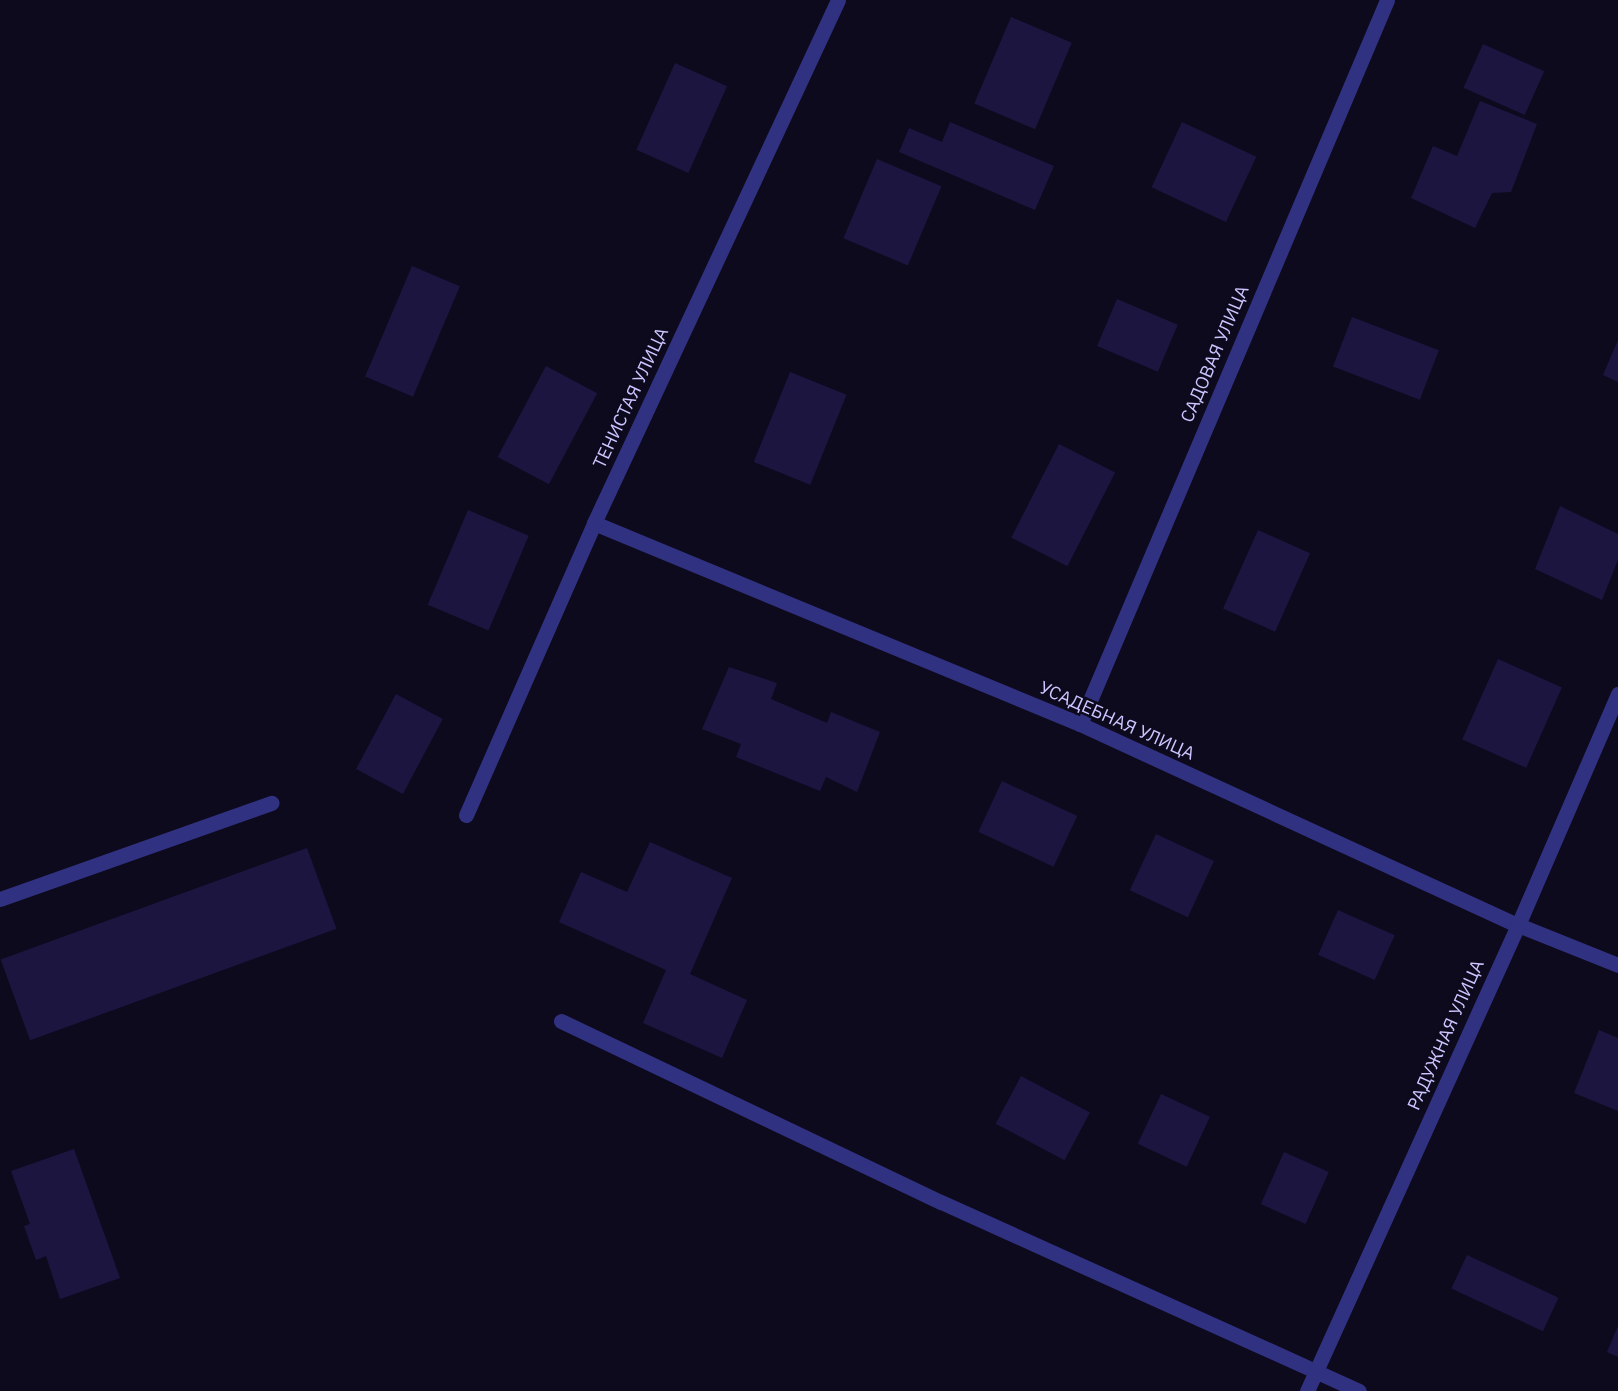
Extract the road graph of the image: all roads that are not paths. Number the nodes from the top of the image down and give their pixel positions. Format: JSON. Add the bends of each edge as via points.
{"nodes":[{"id":1,"x":838,"y":0,"type":"edge"},
{"id":2,"x":1387,"y":0,"type":"edge"},
{"id":3,"x":594,"y":523,"type":"junction"},
{"id":4,"x":1618,"y":694,"type":"edge"},
{"id":5,"x":1080,"y":724,"type":"junction"},
{"id":6,"x":271,"y":803,"type":"dead end"},
{"id":7,"x":466,"y":815,"type":"dead end"},
{"id":8,"x":0,"y":899,"type":"edge"},
{"id":9,"x":1518,"y":925,"type":"junction"},
{"id":10,"x":1618,"y":965,"type":"edge"},
{"id":11,"x":561,"y":1021,"type":"dead end"},
{"id":12,"x":1315,"y":1371,"type":"junction"},
{"id":13,"x":1307,"y":1391,"type":"edge"},
{"id":14,"x":1359,"y":1391,"type":"edge"}],
"edges":[{"from":1,"to":3,"type":"street","name":"ТЕНИСТАЯ УЛИЦА"},
{"from":2,"to":5,"type":"street","name":"САДОВАЯ УЛИЦА"},
{"from":3,"to":5,"type":"street","name":"УСАДЕБНАЯ УЛИЦА"},
{"from":3,"to":7,"type":"street","name":"ТЕНИСТАЯ УЛИЦА"},
{"from":4,"to":9,"type":"street","name":"РАДУЖНАЯ УЛИЦА"},
{"from":5,"to":9,"type":"street","name":"УСАДЕБНАЯ УЛИЦА"},
{"from":6,"to":8,"type":"street"},
{"from":9,"to":10,"type":"street","name":"УСАДЕБНАЯ УЛИЦА"},
{"from":9,"to":12,"type":"street","name":"РАДУЖНАЯ УЛИЦА"},
{"from":11,"to":12,"type":"street","via":[[941,1202]]},
{"from":12,"to":13,"type":"street","name":"РАДУЖНАЯ УЛИЦА"},
{"from":12,"to":14,"type":"street"}]}
